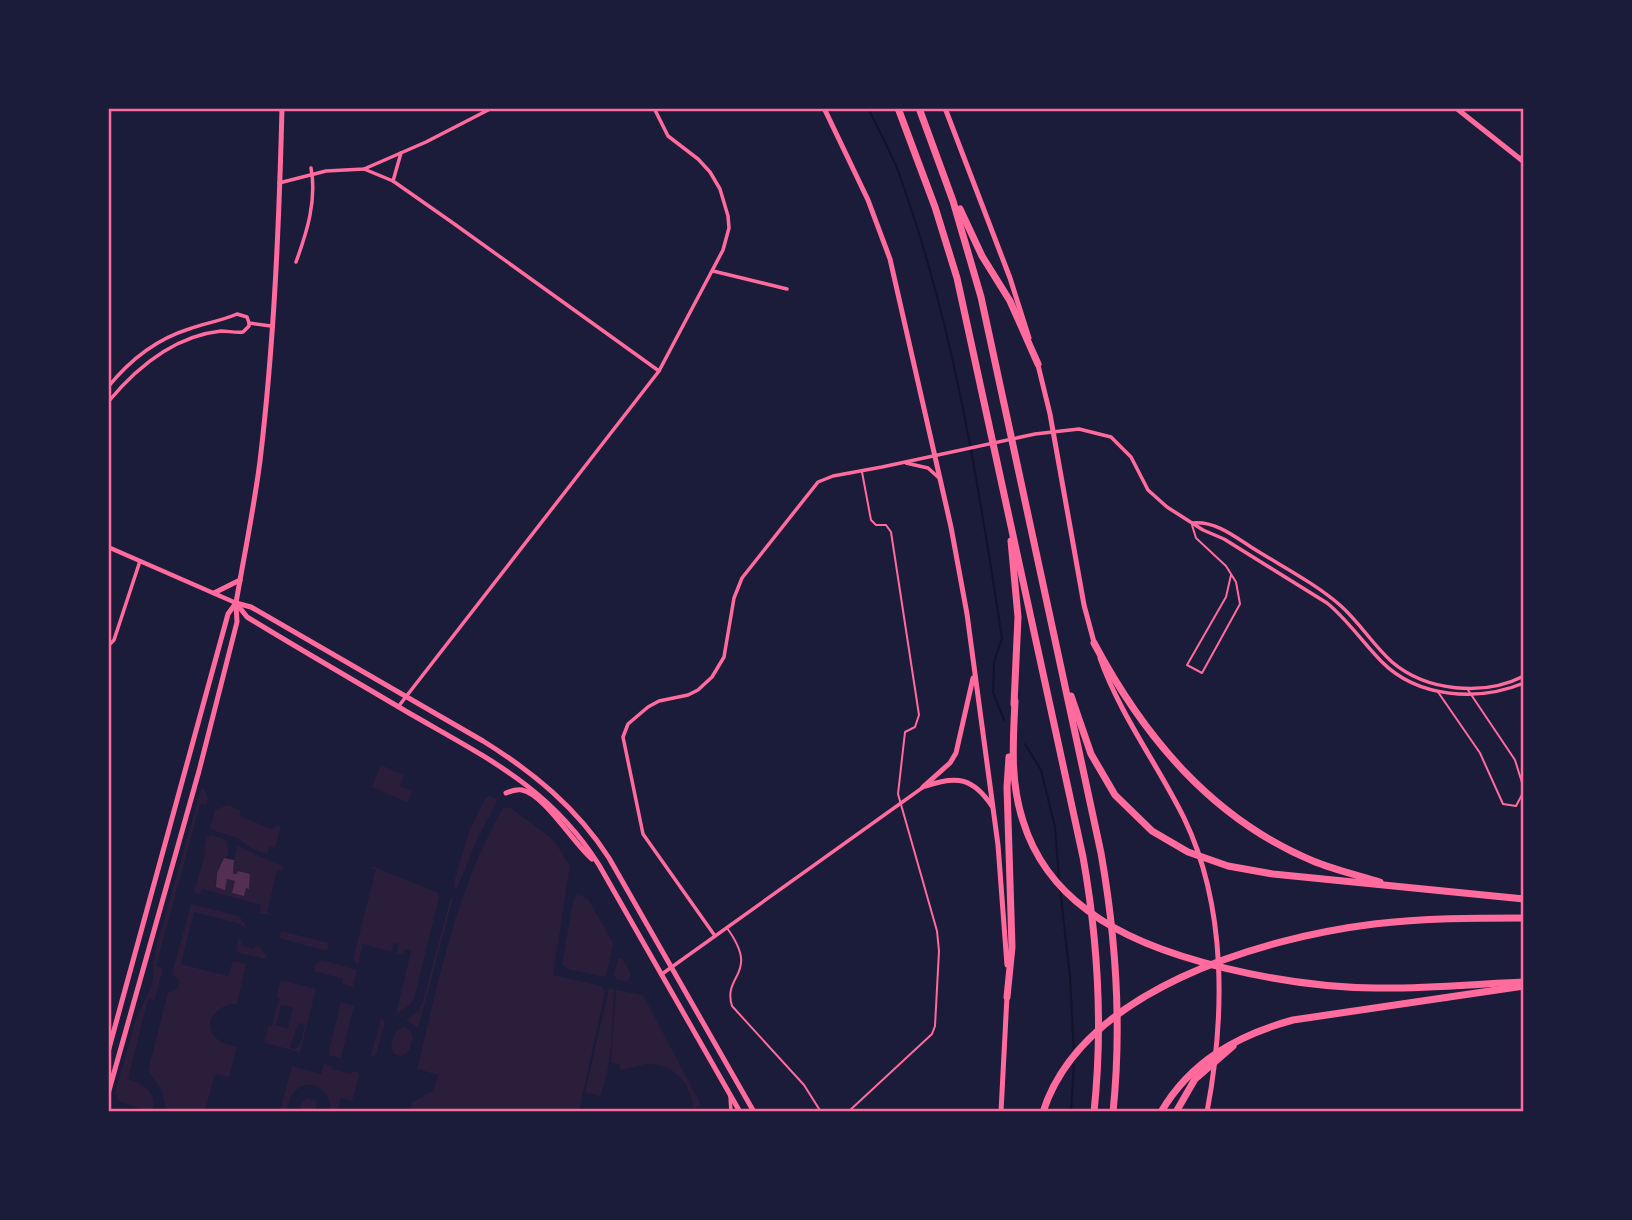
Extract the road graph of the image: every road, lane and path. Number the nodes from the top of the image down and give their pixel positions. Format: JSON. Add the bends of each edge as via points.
{"nodes":[{"id":1,"x":282,"y":108,"type":"edge"},
{"id":2,"x":492,"y":108,"type":"edge"},
{"id":3,"x":654,"y":108,"type":"edge"},
{"id":4,"x":824,"y":108,"type":"edge"},
{"id":5,"x":898,"y":108,"type":"edge"},
{"id":6,"x":919,"y":108,"type":"edge"},
{"id":7,"x":945,"y":108,"type":"edge"},
{"id":8,"x":1456,"y":108,"type":"edge"},
{"id":9,"x":402,"y":152,"type":"junction"},
{"id":10,"x":1522,"y":158,"type":"edge"},
{"id":11,"x":311,"y":168,"type":"dead end"},
{"id":12,"x":364,"y":169,"type":"junction"},
{"id":13,"x":312,"y":174,"type":"junction"},
{"id":14,"x":945,"y":178,"type":"junction"},
{"id":15,"x":393,"y":181,"type":"junction"},
{"id":16,"x":279,"y":183,"type":"junction"},
{"id":17,"x":296,"y":262,"type":"dead end"},
{"id":18,"x":713,"y":271,"type":"junction"},
{"id":19,"x":787,"y":289,"type":"dead end"},
{"id":20,"x":219,"y":322,"type":"junction"},
{"id":21,"x":249,"y":323,"type":"junction"},
{"id":22,"x":271,"y":327,"type":"junction"},
{"id":23,"x":221,"y":331,"type":"junction"},
{"id":24,"x":151,"y":348,"type":"junction"},
{"id":25,"x":156,"y":356,"type":"junction"},
{"id":26,"x":1038,"y":364,"type":"junction"},
{"id":27,"x":660,"y":371,"type":"junction"},
{"id":28,"x":108,"y":387,"type":"edge"},
{"id":29,"x":108,"y":402,"type":"edge"},
{"id":30,"x":1054,"y":432,"type":"junction"},
{"id":31,"x":936,"y":456,"type":"junction"},
{"id":32,"x":904,"y":463,"type":"junction"},
{"id":33,"x":862,"y":471,"type":"junction"},
{"id":34,"x":941,"y":481,"type":"junction"},
{"id":35,"x":1005,"y":499,"type":"junction"},
{"id":36,"x":1191,"y":523,"type":"junction"},
{"id":37,"x":108,"y":547,"type":"edge"},
{"id":38,"x":140,"y":561,"type":"junction"},
{"id":39,"x":1231,"y":575,"type":"junction"},
{"id":40,"x":240,"y":580,"type":"junction"},
{"id":41,"x":214,"y":593,"type":"junction"},
{"id":42,"x":236,"y":603,"type":"junction"},
{"id":43,"x":1094,"y":643,"type":"junction"},
{"id":44,"x":108,"y":646,"type":"edge"},
{"id":45,"x":1058,"y":655,"type":"junction"},
{"id":46,"x":974,"y":668,"type":"junction"},
{"id":47,"x":1524,"y":676,"type":"edge"},
{"id":48,"x":1524,"y":683,"type":"edge"},
{"id":49,"x":1466,"y":687,"type":"junction"},
{"id":50,"x":1437,"y":691,"type":"junction"},
{"id":51,"x":1471,"y":694,"type":"junction"},
{"id":52,"x":407,"y":696,"type":"junction"},
{"id":53,"x":1015,"y":701,"type":"junction"},
{"id":54,"x":398,"y":707,"type":"junction"},
{"id":55,"x":923,"y":787,"type":"junction"},
{"id":56,"x":1524,"y":790,"type":"edge"},
{"id":57,"x":506,"y":793,"type":"dead end"},
{"id":58,"x":900,"y":804,"type":"junction"},
{"id":59,"x":993,"y":807,"type":"junction"},
{"id":60,"x":598,"y":865,"type":"junction"},
{"id":61,"x":1387,"y":884,"type":"junction"},
{"id":62,"x":1524,"y":899,"type":"edge"},
{"id":63,"x":1524,"y":918,"type":"edge"},
{"id":64,"x":727,"y":928,"type":"junction"},
{"id":65,"x":715,"y":936,"type":"junction"},
{"id":66,"x":671,"y":968,"type":"junction"},
{"id":67,"x":662,"y":974,"type":"junction"},
{"id":68,"x":1524,"y":984,"type":"edge"},
{"id":69,"x":1007,"y":997,"type":"junction"},
{"id":70,"x":1254,"y":1032,"type":"junction"},
{"id":71,"x":108,"y":1052,"type":"edge"},
{"id":72,"x":108,"y":1094,"type":"edge"},
{"id":73,"x":729,"y":1094,"type":"junction"},
{"id":74,"x":731,"y":1111,"type":"edge"},
{"id":75,"x":740,"y":1111,"type":"edge"},
{"id":76,"x":754,"y":1111,"type":"edge"},
{"id":77,"x":821,"y":1111,"type":"edge"},
{"id":78,"x":848,"y":1111,"type":"edge"},
{"id":79,"x":1001,"y":1111,"type":"edge"},
{"id":80,"x":1043,"y":1111,"type":"edge"},
{"id":81,"x":1094,"y":1111,"type":"edge"},
{"id":82,"x":1113,"y":1111,"type":"edge"},
{"id":83,"x":1161,"y":1111,"type":"edge"},
{"id":84,"x":1176,"y":1111,"type":"edge"},
{"id":85,"x":1207,"y":1111,"type":"edge"},
{"id":86,"x":1395,"y":1111,"type":"edge"},
{"id":87,"x":1411,"y":1111,"type":"edge"}],
"edges":[{"from":1,"to":16,"type":"main road"},
{"from":2,"to":9,"type":"street"},
{"from":3,"to":18,"type":"street","via":[[668,136],[710,172],[724,200],[728,238]]},
{"from":4,"to":31,"type":"main road","via":[[868,200],[890,260]]},
{"from":5,"to":35,"type":"highway","via":[[950,254]]},
{"from":6,"to":14,"type":"highway"},
{"from":7,"to":26,"type":"main road"},
{"from":8,"to":10,"type":"main road"},
{"from":9,"to":12,"type":"street"},
{"from":9,"to":15,"type":"street"},
{"from":11,"to":13,"type":"street"},
{"from":12,"to":13,"type":"street"},
{"from":12,"to":15,"type":"street"},
{"from":13,"to":16,"type":"street"},
{"from":13,"to":17,"type":"street","via":[[307,232]]},
{"from":14,"to":26,"type":"highway"},
{"from":14,"to":45,"type":"highway","via":[[981,297]]},
{"from":15,"to":27,"type":"street"},
{"from":16,"to":22,"type":"main road"},
{"from":18,"to":19,"type":"street"},
{"from":18,"to":27,"type":"street"},
{"from":20,"to":21,"type":"street","via":[[241,314]]},
{"from":20,"to":23,"type":"street"},
{"from":20,"to":24,"type":"street","via":[[186,330]]},
{"from":21,"to":22,"type":"street"},
{"from":21,"to":23,"type":"street","via":[[243,332]]},
{"from":22,"to":40,"type":"main road","via":[[260,462]]},
{"from":23,"to":25,"type":"street"},
{"from":24,"to":25,"type":"street"},
{"from":24,"to":28,"type":"street","via":[[127,365]]},
{"from":25,"to":29,"type":"street"},
{"from":26,"to":30,"type":"main road"},
{"from":27,"to":52,"type":"street"},
{"from":30,"to":31,"type":"street"},
{"from":30,"to":36,"type":"street","via":[[1088,430],[1111,437],[1131,457],[1148,490]]},
{"from":30,"to":43,"type":"main road"},
{"from":31,"to":32,"type":"street"},
{"from":31,"to":34,"type":"main road"},
{"from":32,"to":33,"type":"street"},
{"from":32,"to":34,"type":"street","via":[[928,468]]},
{"from":33,"to":58,"type":"lane","via":[[870,520],[886,525],[891,532],[919,715],[915,727],[905,732],[897,786]]},
{"from":33,"to":65,"type":"street","via":[[833,475],[813,487],[746,571],[734,598],[723,657],[712,677],[688,695],[648,707],[625,729],[643,834]]},
{"from":34,"to":46,"type":"main road"},
{"from":35,"to":53,"type":"highway","via":[[1018,617]]},
{"from":35,"to":81,"type":"highway","via":[[1087,883],[1098,995]]},
{"from":36,"to":39,"type":"lane","via":[[1196,538]]},
{"from":36,"to":49,"type":"street","via":[[1224,530],[1323,592],[1411,676],[1434,685]]},
{"from":36,"to":50,"type":"street","via":[[1327,603],[1391,670]]},
{"from":37,"to":38,"type":"street"},
{"from":38,"to":41,"type":"street"},
{"from":38,"to":44,"type":"street","via":[[114,640]]},
{"from":39,"to":39,"type":"lane","via":[[1226,597],[1187,665],[1202,673],[1240,604],[1239,588]]},
{"from":40,"to":41,"type":"main road"},
{"from":40,"to":42,"type":"main road"},
{"from":41,"to":42,"type":"street"},
{"from":42,"to":52,"type":"main road","via":[[251,607]]},
{"from":42,"to":54,"type":"main road","via":[[247,617]]},
{"from":42,"to":71,"type":"main road","via":[[228,614]]},
{"from":42,"to":72,"type":"main road","via":[[237,622],[225,676]]},
{"from":43,"to":61,"type":"highway","via":[[1153,738],[1217,803],[1302,856]]},
{"from":43,"to":85,"type":"main road","via":[[1111,684],[1185,821],[1206,881],[1215,932],[1218,996]]},
{"from":45,"to":61,"type":"highway","via":[[1087,745],[1104,779],[1152,831],[1178,848],[1228,866]]},
{"from":45,"to":82,"type":"highway","via":[[1111,915],[1117,1016]]},
{"from":46,"to":55,"type":"main road","via":[[956,753]]},
{"from":46,"to":59,"type":"main road"},
{"from":47,"to":49,"type":"street","via":[[1502,685]]},
{"from":48,"to":51,"type":"street"},
{"from":49,"to":51,"type":"lane"},
{"from":50,"to":51,"type":"street"},
{"from":50,"to":56,"type":"lane","via":[[1480,753],[1503,804],[1516,806]]},
{"from":51,"to":56,"type":"lane","via":[[1515,760]]},
{"from":52,"to":54,"type":"street"},
{"from":52,"to":66,"type":"main road","via":[[514,760],[561,799],[596,837]]},
{"from":53,"to":68,"type":"highway","via":[[1014,785],[1023,823],[1038,856],[1068,894],[1108,924],[1178,953],[1301,982],[1374,988]]},
{"from":53,"to":69,"type":"highway","via":[[1007,774],[1012,947]]},
{"from":54,"to":60,"type":"main road","via":[[528,785],[572,827]]},
{"from":55,"to":58,"type":"street"},
{"from":55,"to":59,"type":"main road","via":[[944,780],[964,781]]},
{"from":57,"to":60,"type":"main road","via":[[521,789],[530,793]]},
{"from":58,"to":64,"type":"street"},
{"from":58,"to":78,"type":"lane","via":[[937,931],[935,1026],[930,1037]]},
{"from":59,"to":69,"type":"main road","via":[[1005,920]]},
{"from":60,"to":67,"type":"main road"},
{"from":61,"to":62,"type":"highway"},
{"from":63,"to":80,"type":"highway","via":[[1377,923],[1268,946],[1197,971],[1127,1007],[1087,1039],[1061,1073]]},
{"from":64,"to":65,"type":"street"},
{"from":64,"to":77,"type":"lane","via":[[743,960],[731,994],[732,1006],[804,1084]]},
{"from":65,"to":66,"type":"street"},
{"from":66,"to":67,"type":"street"},
{"from":66,"to":76,"type":"main road"},
{"from":67,"to":73,"type":"main road"},
{"from":68,"to":70,"type":"highway","via":[[1293,1020]]},
{"from":69,"to":79,"type":"main road"},
{"from":70,"to":83,"type":"highway","via":[[1195,1069]]},
{"from":70,"to":84,"type":"highway","via":[[1195,1079]]},
{"from":73,"to":74,"type":"street"},
{"from":73,"to":75,"type":"main road"},
{"from":86,"to":87,"type":"street"}]}
